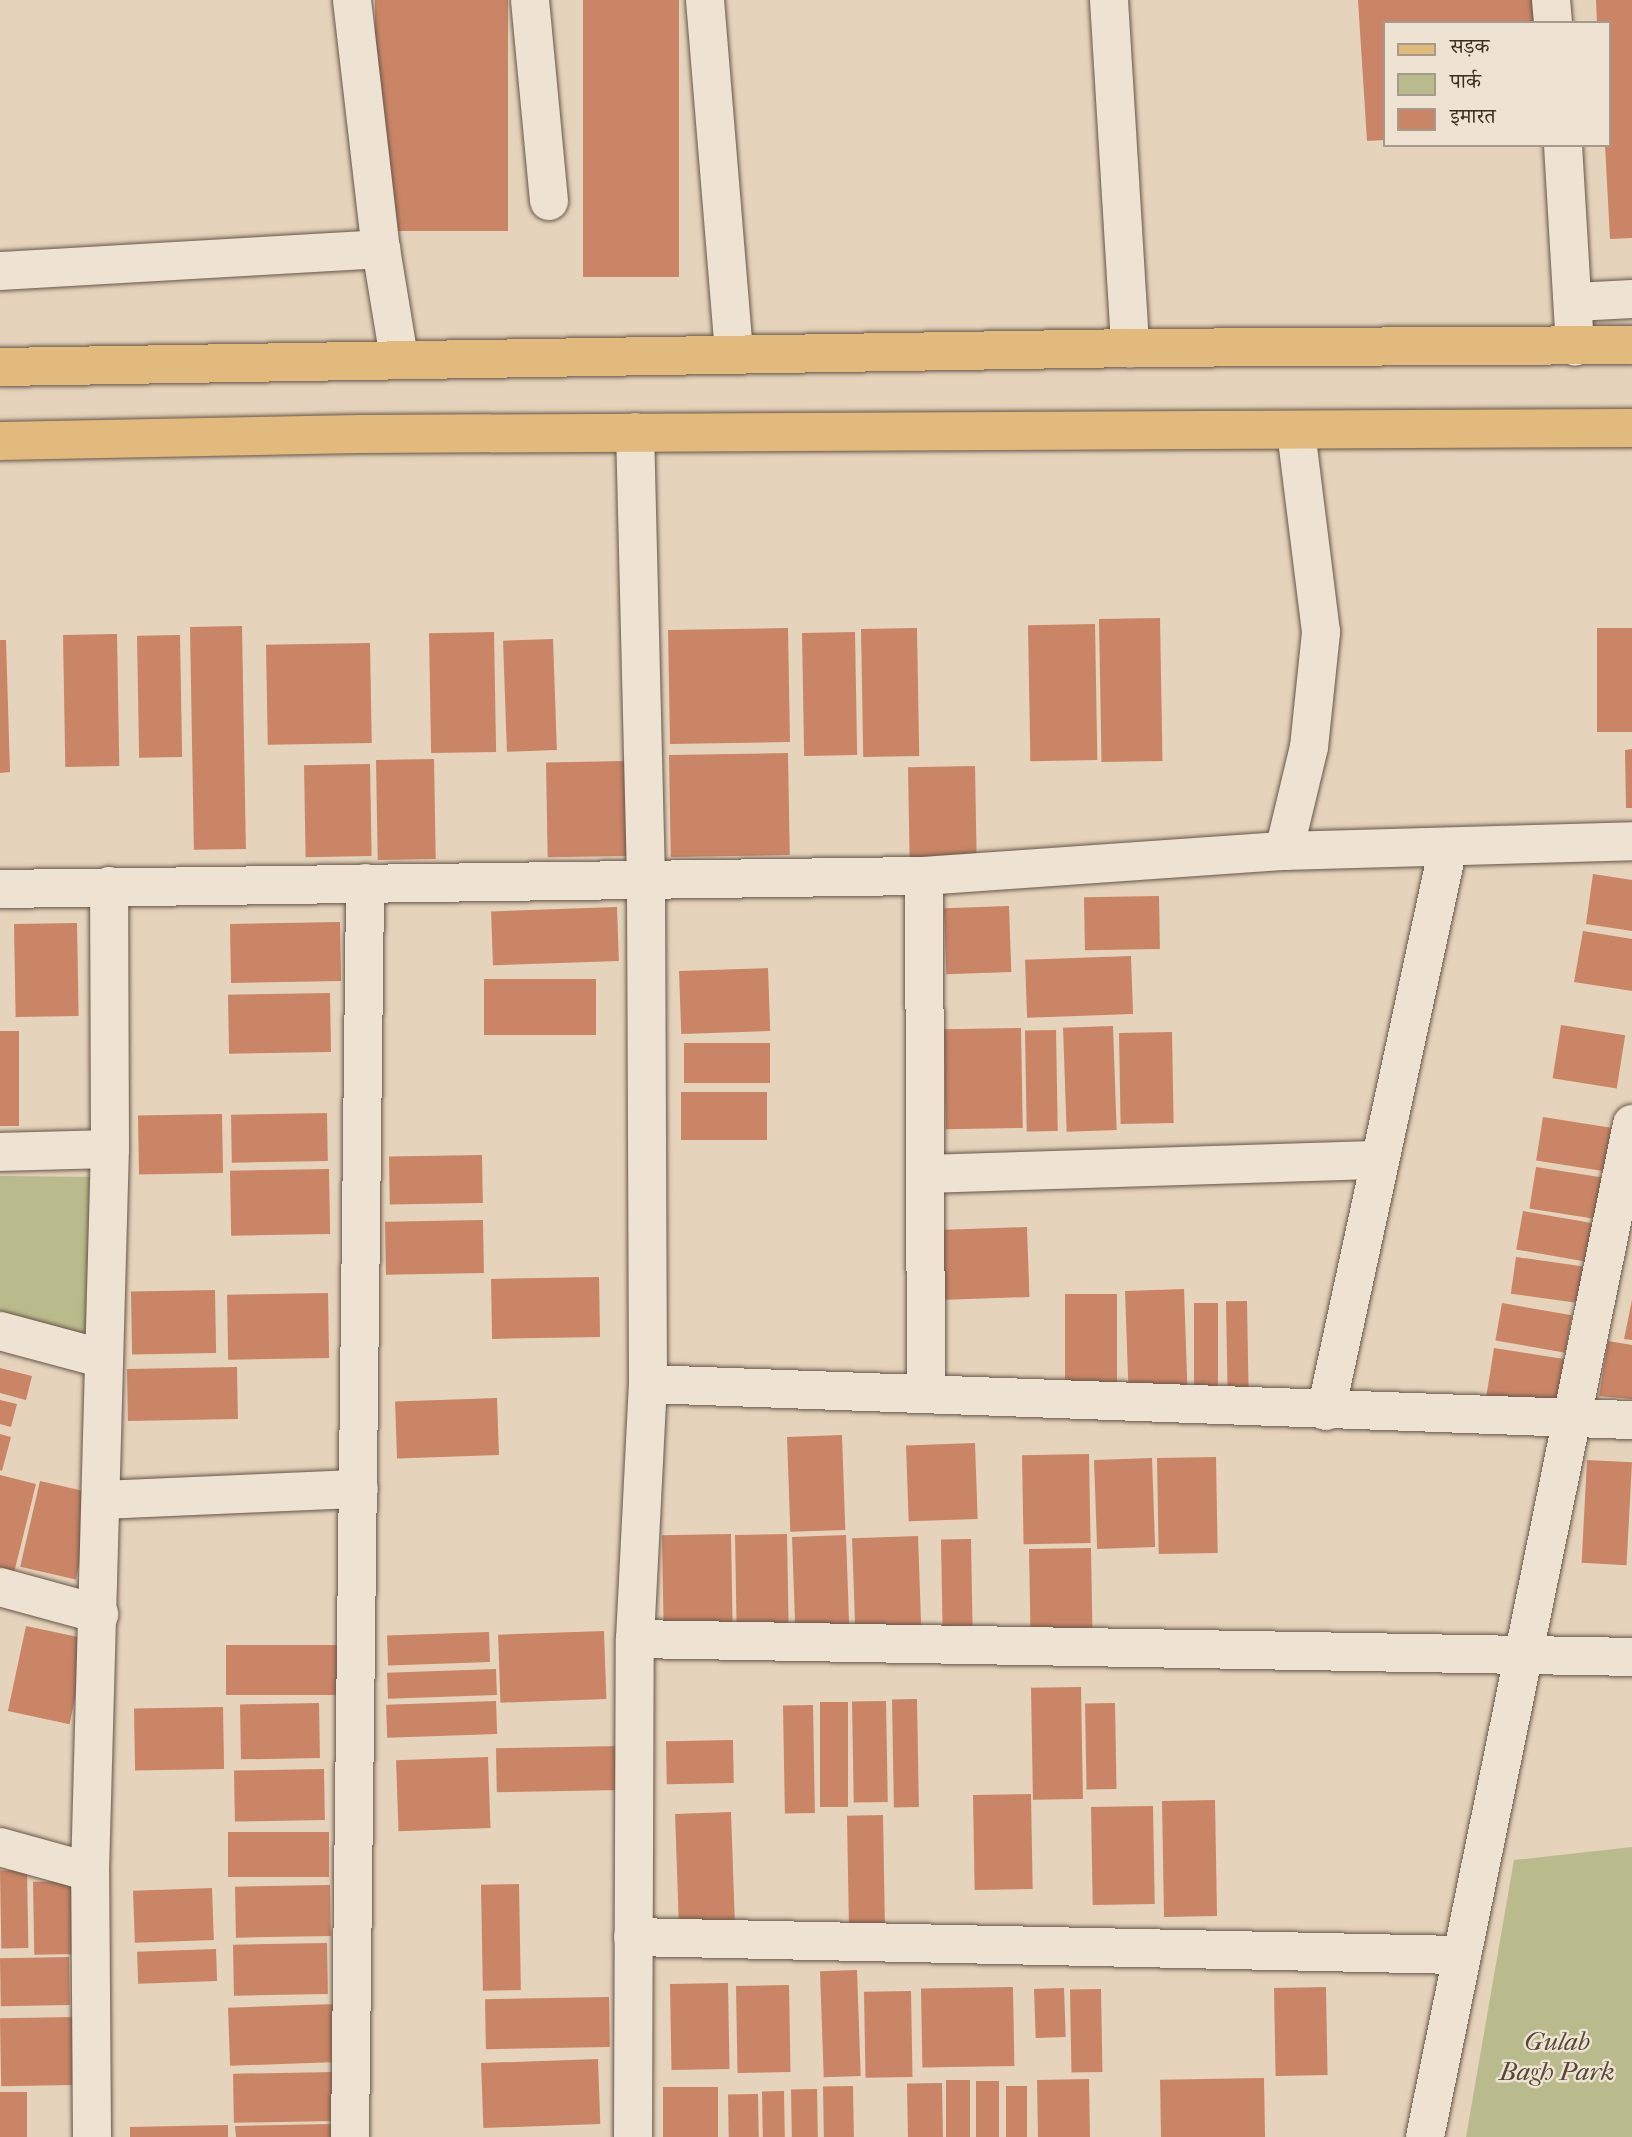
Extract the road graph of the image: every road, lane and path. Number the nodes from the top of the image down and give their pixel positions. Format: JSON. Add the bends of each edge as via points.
{"nodes":[{"id":1,"x":352,"y":0,"type":"edge"},
{"id":2,"x":530,"y":0,"type":"edge"},
{"id":3,"x":705,"y":0,"type":"edge"},
{"id":4,"x":1110,"y":0,"type":"edge"},
{"id":5,"x":1551,"y":0,"type":"edge"},
{"id":6,"x":1553,"y":21,"type":"edge"},
{"id":7,"x":1563,"y":147,"type":"edge"},
{"id":8,"x":549,"y":201,"type":"dead end"},
{"id":9,"x":381,"y":249,"type":"junction"},
{"id":10,"x":0,"y":271,"type":"edge"},
{"id":11,"x":1632,"y":299,"type":"edge"},
{"id":12,"x":1575,"y":302,"type":"junction"},
{"id":13,"x":1632,"y":345,"type":"edge"},
{"id":14,"x":1575,"y":347,"type":"junction"},
{"id":15,"x":1130,"y":348,"type":"junction"},
{"id":16,"x":734,"y":354,"type":"junction"},
{"id":17,"x":400,"y":358,"type":"junction"},
{"id":18,"x":0,"y":367,"type":"edge"},
{"id":19,"x":1632,"y":428,"type":"edge"},
{"id":20,"x":1296,"y":431,"type":"junction"},
{"id":21,"x":635,"y":432,"type":"junction"},
{"id":22,"x":0,"y":441,"type":"edge"},
{"id":23,"x":1632,"y":841,"type":"edge"},
{"id":24,"x":1448,"y":847,"type":"junction"},
{"id":25,"x":1284,"y":851,"type":"junction"},
{"id":26,"x":924,"y":876,"type":"junction"},
{"id":27,"x":646,"y":879,"type":"junction"},
{"id":28,"x":365,"y":883,"type":"junction"},
{"id":29,"x":109,"y":886,"type":"junction"},
{"id":30,"x":0,"y":889,"type":"edge"},
{"id":31,"x":1632,"y":1124,"type":"edge"},
{"id":32,"x":110,"y":1149,"type":"junction"},
{"id":33,"x":0,"y":1152,"type":"edge"},
{"id":34,"x":1379,"y":1160,"type":"junction"},
{"id":35,"x":928,"y":1174,"type":"junction"},
{"id":36,"x":0,"y":1331,"type":"edge"},
{"id":37,"x":101,"y":1358,"type":"junction"},
{"id":38,"x":648,"y":1384,"type":"junction"},
{"id":39,"x":926,"y":1394,"type":"junction"},
{"id":40,"x":1326,"y":1410,"type":"junction"},
{"id":41,"x":1569,"y":1420,"type":"junction"},
{"id":42,"x":1632,"y":1420,"type":"edge"},
{"id":43,"x":359,"y":1489,"type":"junction"},
{"id":44,"x":103,"y":1500,"type":"junction"},
{"id":45,"x":0,"y":1587,"type":"edge"},
{"id":46,"x":99,"y":1614,"type":"junction"},
{"id":47,"x":635,"y":1639,"type":"junction"},
{"id":48,"x":1521,"y":1657,"type":"junction"},
{"id":49,"x":1632,"y":1657,"type":"edge"},
{"id":50,"x":0,"y":1847,"type":"edge"},
{"id":51,"x":90,"y":1871,"type":"junction"},
{"id":52,"x":633,"y":1937,"type":"junction"},
{"id":53,"x":1461,"y":1955,"type":"junction"},
{"id":54,"x":92,"y":2137,"type":"edge"},
{"id":55,"x":351,"y":2137,"type":"edge"},
{"id":56,"x":633,"y":2137,"type":"edge"},
{"id":57,"x":1425,"y":2137,"type":"edge"}],
"edges":[{"from":1,"to":9,"type":"street"},
{"from":2,"to":8,"type":"street"},
{"from":3,"to":16,"type":"street"},
{"from":4,"to":15,"type":"street"},
{"from":5,"to":6,"type":"street"},
{"from":7,"to":12,"type":"street"},
{"from":9,"to":10,"type":"street"},
{"from":9,"to":17,"type":"street"},
{"from":11,"to":12,"type":"street"},
{"from":12,"to":14,"type":"street"},
{"from":13,"to":14,"type":"main road"},
{"from":14,"to":15,"type":"main road"},
{"from":15,"to":16,"type":"main road"},
{"from":16,"to":17,"type":"main road"},
{"from":17,"to":18,"type":"main road"},
{"from":19,"to":20,"type":"main road"},
{"from":20,"to":21,"type":"main road"},
{"from":20,"to":25,"type":"street","via":[[1321,632],[1310,747]]},
{"from":21,"to":22,"type":"main road"},
{"from":21,"to":27,"type":"street"},
{"from":23,"to":24,"type":"street"},
{"from":24,"to":25,"type":"street"},
{"from":24,"to":34,"type":"street"},
{"from":25,"to":26,"type":"street"},
{"from":26,"to":27,"type":"street"},
{"from":26,"to":35,"type":"street"},
{"from":27,"to":28,"type":"street"},
{"from":27,"to":38,"type":"street"},
{"from":28,"to":29,"type":"street"},
{"from":28,"to":43,"type":"street"},
{"from":29,"to":30,"type":"street"},
{"from":29,"to":32,"type":"street"},
{"from":31,"to":41,"type":"street"},
{"from":32,"to":33,"type":"street"},
{"from":32,"to":37,"type":"street"},
{"from":34,"to":35,"type":"street"},
{"from":34,"to":40,"type":"street"},
{"from":35,"to":39,"type":"street"},
{"from":36,"to":37,"type":"street"},
{"from":37,"to":44,"type":"street"},
{"from":38,"to":39,"type":"street"},
{"from":38,"to":47,"type":"street"},
{"from":39,"to":40,"type":"street"},
{"from":40,"to":41,"type":"street"},
{"from":41,"to":42,"type":"street"},
{"from":41,"to":48,"type":"street"},
{"from":43,"to":44,"type":"street"},
{"from":43,"to":55,"type":"street"},
{"from":44,"to":46,"type":"street"},
{"from":45,"to":46,"type":"street"},
{"from":46,"to":51,"type":"street"},
{"from":47,"to":48,"type":"street"},
{"from":47,"to":52,"type":"street"},
{"from":48,"to":49,"type":"street"},
{"from":48,"to":53,"type":"street"},
{"from":50,"to":51,"type":"street"},
{"from":51,"to":54,"type":"street"},
{"from":52,"to":53,"type":"street"},
{"from":52,"to":56,"type":"street"},
{"from":53,"to":57,"type":"street"}]}
